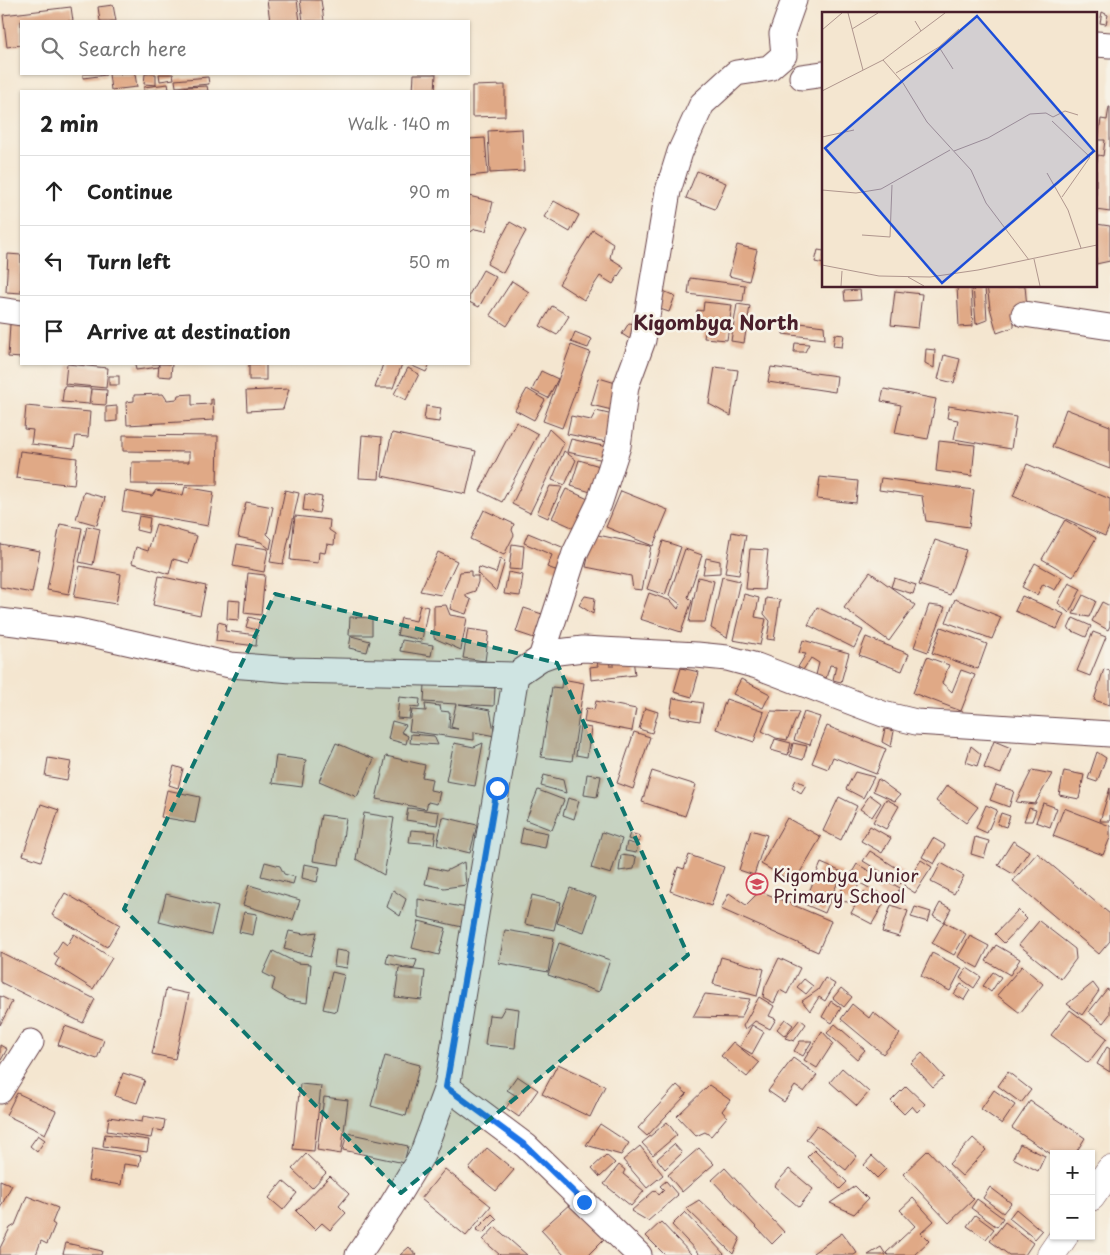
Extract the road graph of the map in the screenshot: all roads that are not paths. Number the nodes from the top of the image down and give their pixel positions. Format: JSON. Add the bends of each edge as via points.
{"nodes":[{"id":1,"x":794,"y":0,"type":"edge"},
{"id":2,"x":0,"y":310,"type":"edge"},
{"id":3,"x":20,"y":313,"type":"edge"},
{"id":4,"x":1024,"y":314,"type":"dead end"},
{"id":5,"x":1110,"y":327,"type":"edge"},
{"id":6,"x":0,"y":621,"type":"edge"},
{"id":7,"x":541,"y":658,"type":"junction"},
{"id":8,"x":516,"y":675,"type":"junction"},
{"id":9,"x":1110,"y":734,"type":"edge"},
{"id":10,"x":31,"y":1042,"type":"dead end"},
{"id":11,"x":446,"y":1087,"type":"junction"},
{"id":12,"x":0,"y":1091,"type":"edge"},
{"id":13,"x":1110,"y":1170,"type":"edge"},
{"id":14,"x":1092,"y":1195,"type":"edge"},
{"id":15,"x":1061,"y":1240,"type":"edge"},
{"id":16,"x":358,"y":1255,"type":"edge"},
{"id":17,"x":638,"y":1255,"type":"edge"},
{"id":18,"x":1051,"y":1255,"type":"edge"}],
"edges":[{"from":1,"to":7,"type":"street","via":[[782,34],[784,56],[769,68],[736,73],[702,104],[680,152],[668,192],[643,340],[626,386],[618,446],[599,504],[575,553]]},
{"from":2,"to":3,"type":"street"},
{"from":4,"to":5,"type":"street"},
{"from":6,"to":8,"type":"street","via":[[78,631],[230,665],[292,670]]},
{"from":7,"to":8,"type":"street"},
{"from":7,"to":9,"type":"street","via":[[583,649],[727,658],[883,714],[916,722]]},
{"from":8,"to":11,"type":"street"},
{"from":10,"to":12,"type":"street"},
{"from":11,"to":16,"type":"street","via":[[422,1155]]},
{"from":11,"to":17,"type":"street","via":[[526,1146]]},
{"from":13,"to":14,"type":"highway"},
{"from":15,"to":18,"type":"highway"}]}
